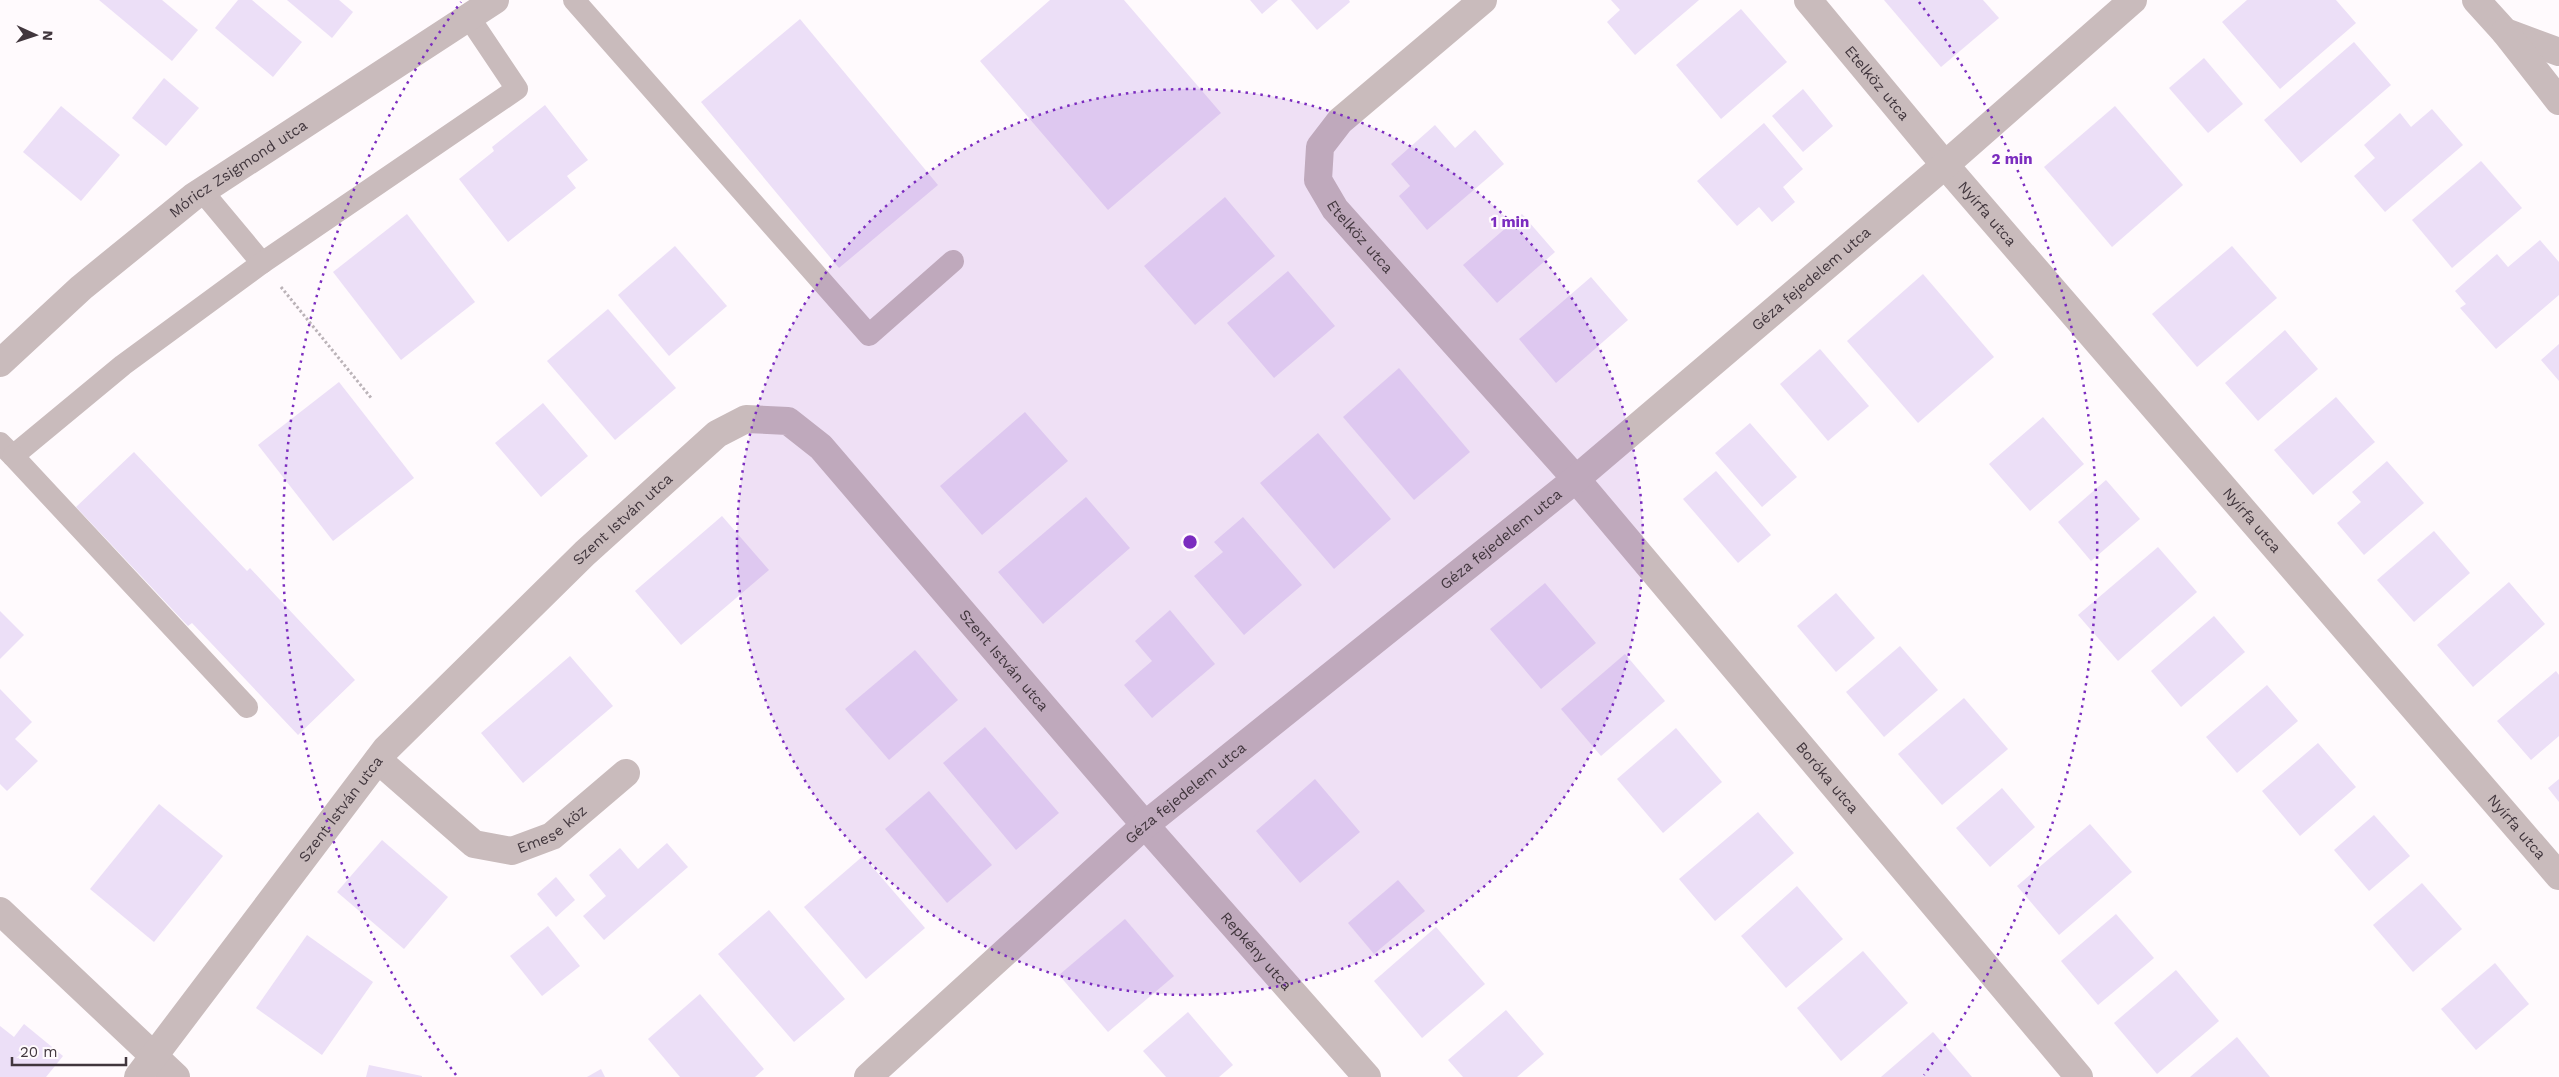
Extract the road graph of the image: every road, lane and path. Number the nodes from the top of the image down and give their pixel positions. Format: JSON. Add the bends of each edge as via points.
{"nodes":[{"id":1,"x":494,"y":0,"type":"edge"},
{"id":2,"x":574,"y":0,"type":"edge"},
{"id":3,"x":1483,"y":0,"type":"edge"},
{"id":4,"x":1808,"y":0,"type":"edge"},
{"id":5,"x":2133,"y":0,"type":"edge"},
{"id":6,"x":2476,"y":0,"type":"edge"},
{"id":7,"x":468,"y":16,"type":"junction"},
{"id":8,"x":2504,"y":32,"type":"junction"},
{"id":9,"x":2559,"y":52,"type":"edge"},
{"id":10,"x":2559,"y":101,"type":"edge"},
{"id":11,"x":1945,"y":165,"type":"junction"},
{"id":12,"x":202,"y":191,"type":"junction"},
{"id":13,"x":953,"y":261,"type":"dead end"},
{"id":14,"x":262,"y":264,"type":"junction"},
{"id":15,"x":0,"y":363,"type":"edge"},
{"id":16,"x":372,"y":399,"type":"dead end"},
{"id":17,"x":7,"y":450,"type":"edge"},
{"id":18,"x":1576,"y":479,"type":"junction"},
{"id":19,"x":247,"y":707,"type":"dead end"},
{"id":20,"x":378,"y":760,"type":"junction"},
{"id":21,"x":626,"y":773,"type":"dead end"},
{"id":22,"x":1145,"y":825,"type":"junction"},
{"id":23,"x":2559,"y":876,"type":"edge"},
{"id":24,"x":0,"y":911,"type":"edge"},
{"id":25,"x":153,"y":1055,"type":"junction"},
{"id":26,"x":138,"y":1077,"type":"edge"},
{"id":27,"x":176,"y":1077,"type":"edge"},
{"id":28,"x":868,"y":1077,"type":"edge"},
{"id":29,"x":1367,"y":1077,"type":"edge"},
{"id":30,"x":2079,"y":1077,"type":"edge"}],
"edges":[{"from":1,"to":7,"type":"street","name":"Móricz Zsigmond utca"},
{"from":2,"to":13,"type":"lane","via":[[869,335]]},
{"from":3,"to":18,"type":"street","name":"Etelköz utca","via":[[1340,121],[1320,147],[1318,180],[1334,209]]},
{"from":4,"to":11,"type":"street","name":"Etelköz utca"},
{"from":5,"to":11,"type":"street","name":"Géza fejedelem utca"},
{"from":6,"to":8,"type":"street"},
{"from":7,"to":12,"type":"street","name":"Móricz Zsigmond utca"},
{"from":7,"to":14,"type":"lane","via":[[517,89]]},
{"from":8,"to":9,"type":"street"},
{"from":8,"to":10,"type":"street"},
{"from":11,"to":18,"type":"street","name":"Géza fejedelem utca"},
{"from":11,"to":23,"type":"street","name":"Nyírfa utca"},
{"from":12,"to":14,"type":"lane"},
{"from":12,"to":15,"type":"street","name":"Móricz Zsigmond utca","via":[[81,288]]},
{"from":14,"to":16,"type":"path"},
{"from":14,"to":17,"type":"lane"},
{"from":17,"to":19,"type":"lane"},
{"from":18,"to":22,"type":"street","name":"Géza fejedelem utca"},
{"from":18,"to":30,"type":"street","name":"Boróka utca"},
{"from":20,"to":21,"type":"street","name":"Emese köz","via":[[474,844],[512,851],[552,836]]},
{"from":20,"to":22,"type":"street","name":"Szent István utca","via":[[585,553],[716,434],[746,418],[788,421],[820,447]]},
{"from":20,"to":25,"type":"street","name":"Szent István utca"},
{"from":22,"to":28,"type":"street","name":"Géza fejedelem utca"},
{"from":22,"to":29,"type":"street","name":"Repkény utca"},
{"from":24,"to":25,"type":"street"},
{"from":25,"to":26,"type":"street","name":"Szent István utca"},
{"from":25,"to":27,"type":"street"}]}
